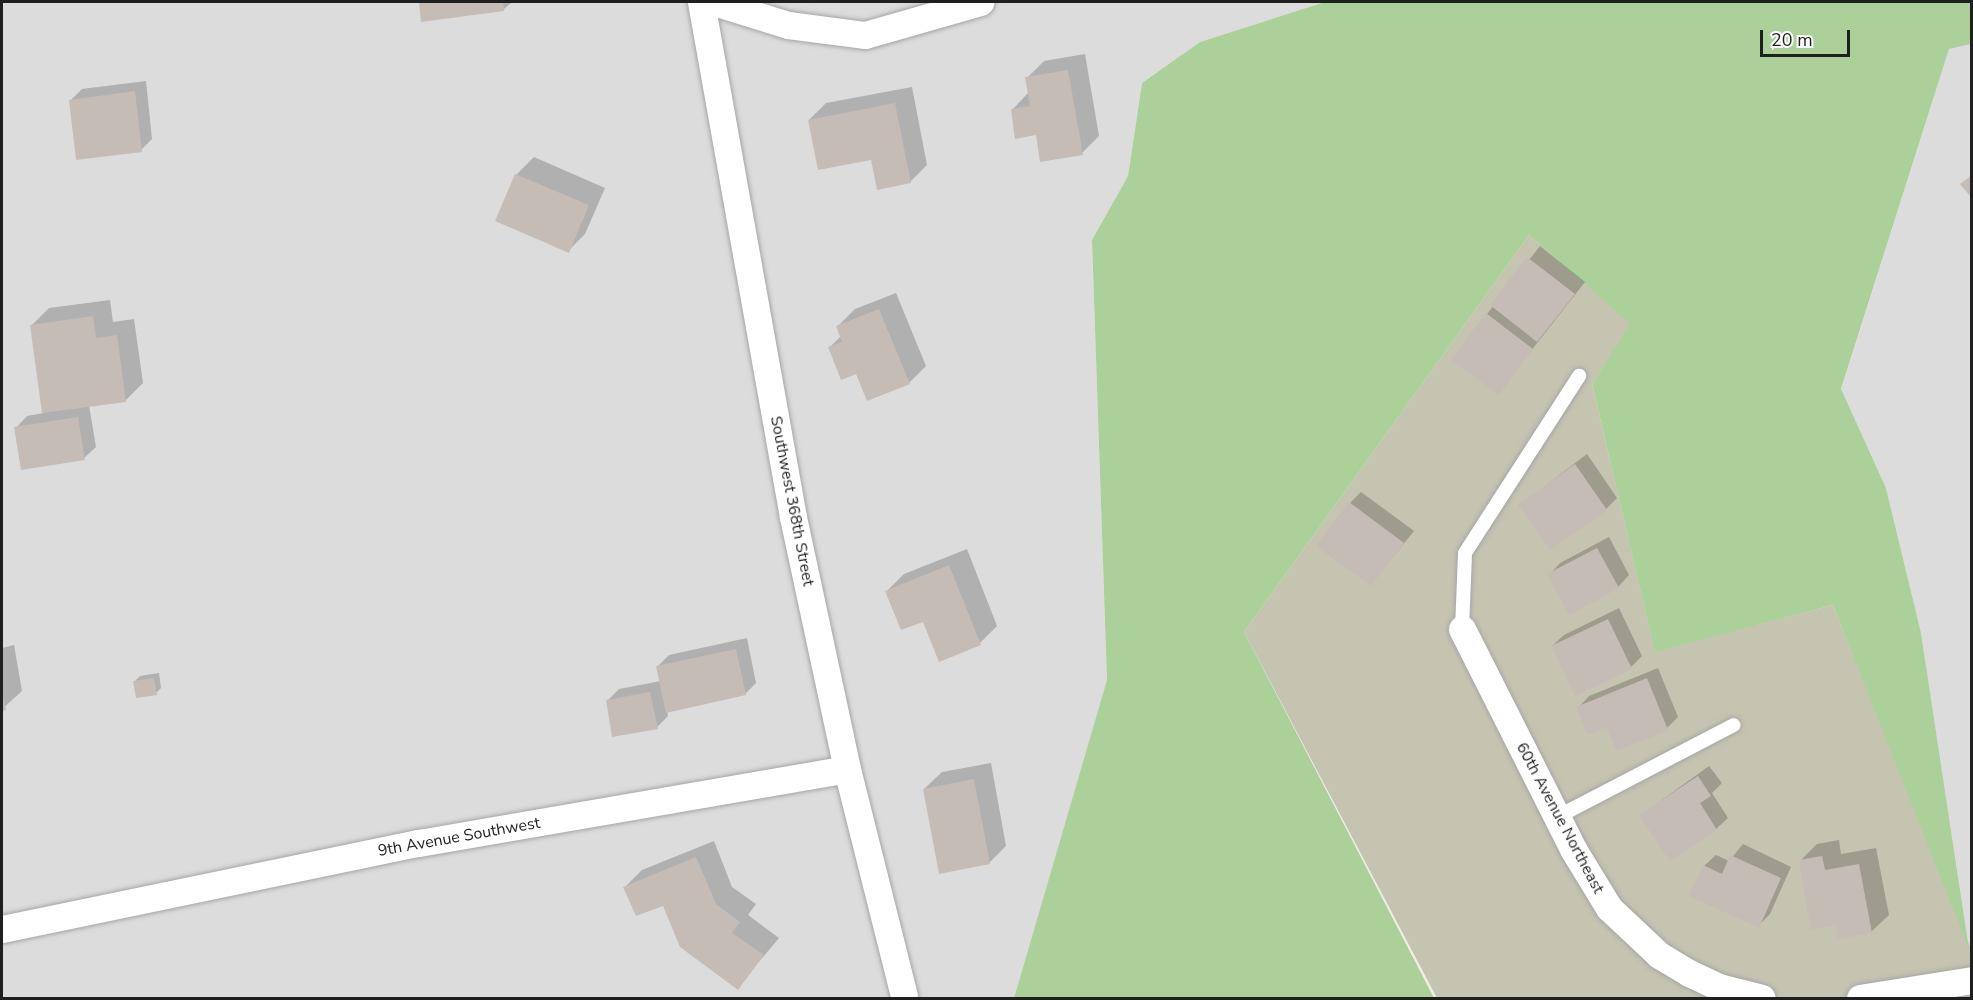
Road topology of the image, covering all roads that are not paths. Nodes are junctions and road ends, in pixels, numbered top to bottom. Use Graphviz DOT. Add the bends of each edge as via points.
graph roads {
  1 [pos="701,2"];
  2 [pos="714,2"];
  3 [pos="980,2"];
  4 [pos="1579,376"];
  5 [pos="1462,629"];
  6 [pos="1734,725"];
  7 [pos="847,769"];
  8 [pos="1557,817"];
  9 [pos="2,929"];
  10 [pos="1971,980"];
  11 [pos="904,996"];
  12 [pos="1762,999"];
  13 [pos="1860,999"];
  1 -- 7 [label="street, Southwest 368th Street" via="793,517"];
  2 -- 3 [label="street" via="788,25 865,35"];
  4 -- 5 [label="lane" via="1465,553"];
  5 -- 8 [label="street, 60th Avenue Northeast"];
  6 -- 8 [label="lane"];
  7 -- 9 [label="street, 9th Avenue Southwest" via="419,843"];
  7 -- 11 [label="street, Southwest 368th Street"];
  8 -- 12 [label="street, 60th Avenue Northeast" via="1589,879 1632,933 1689,974"];
  10 -- 13 [label="street"];
}
